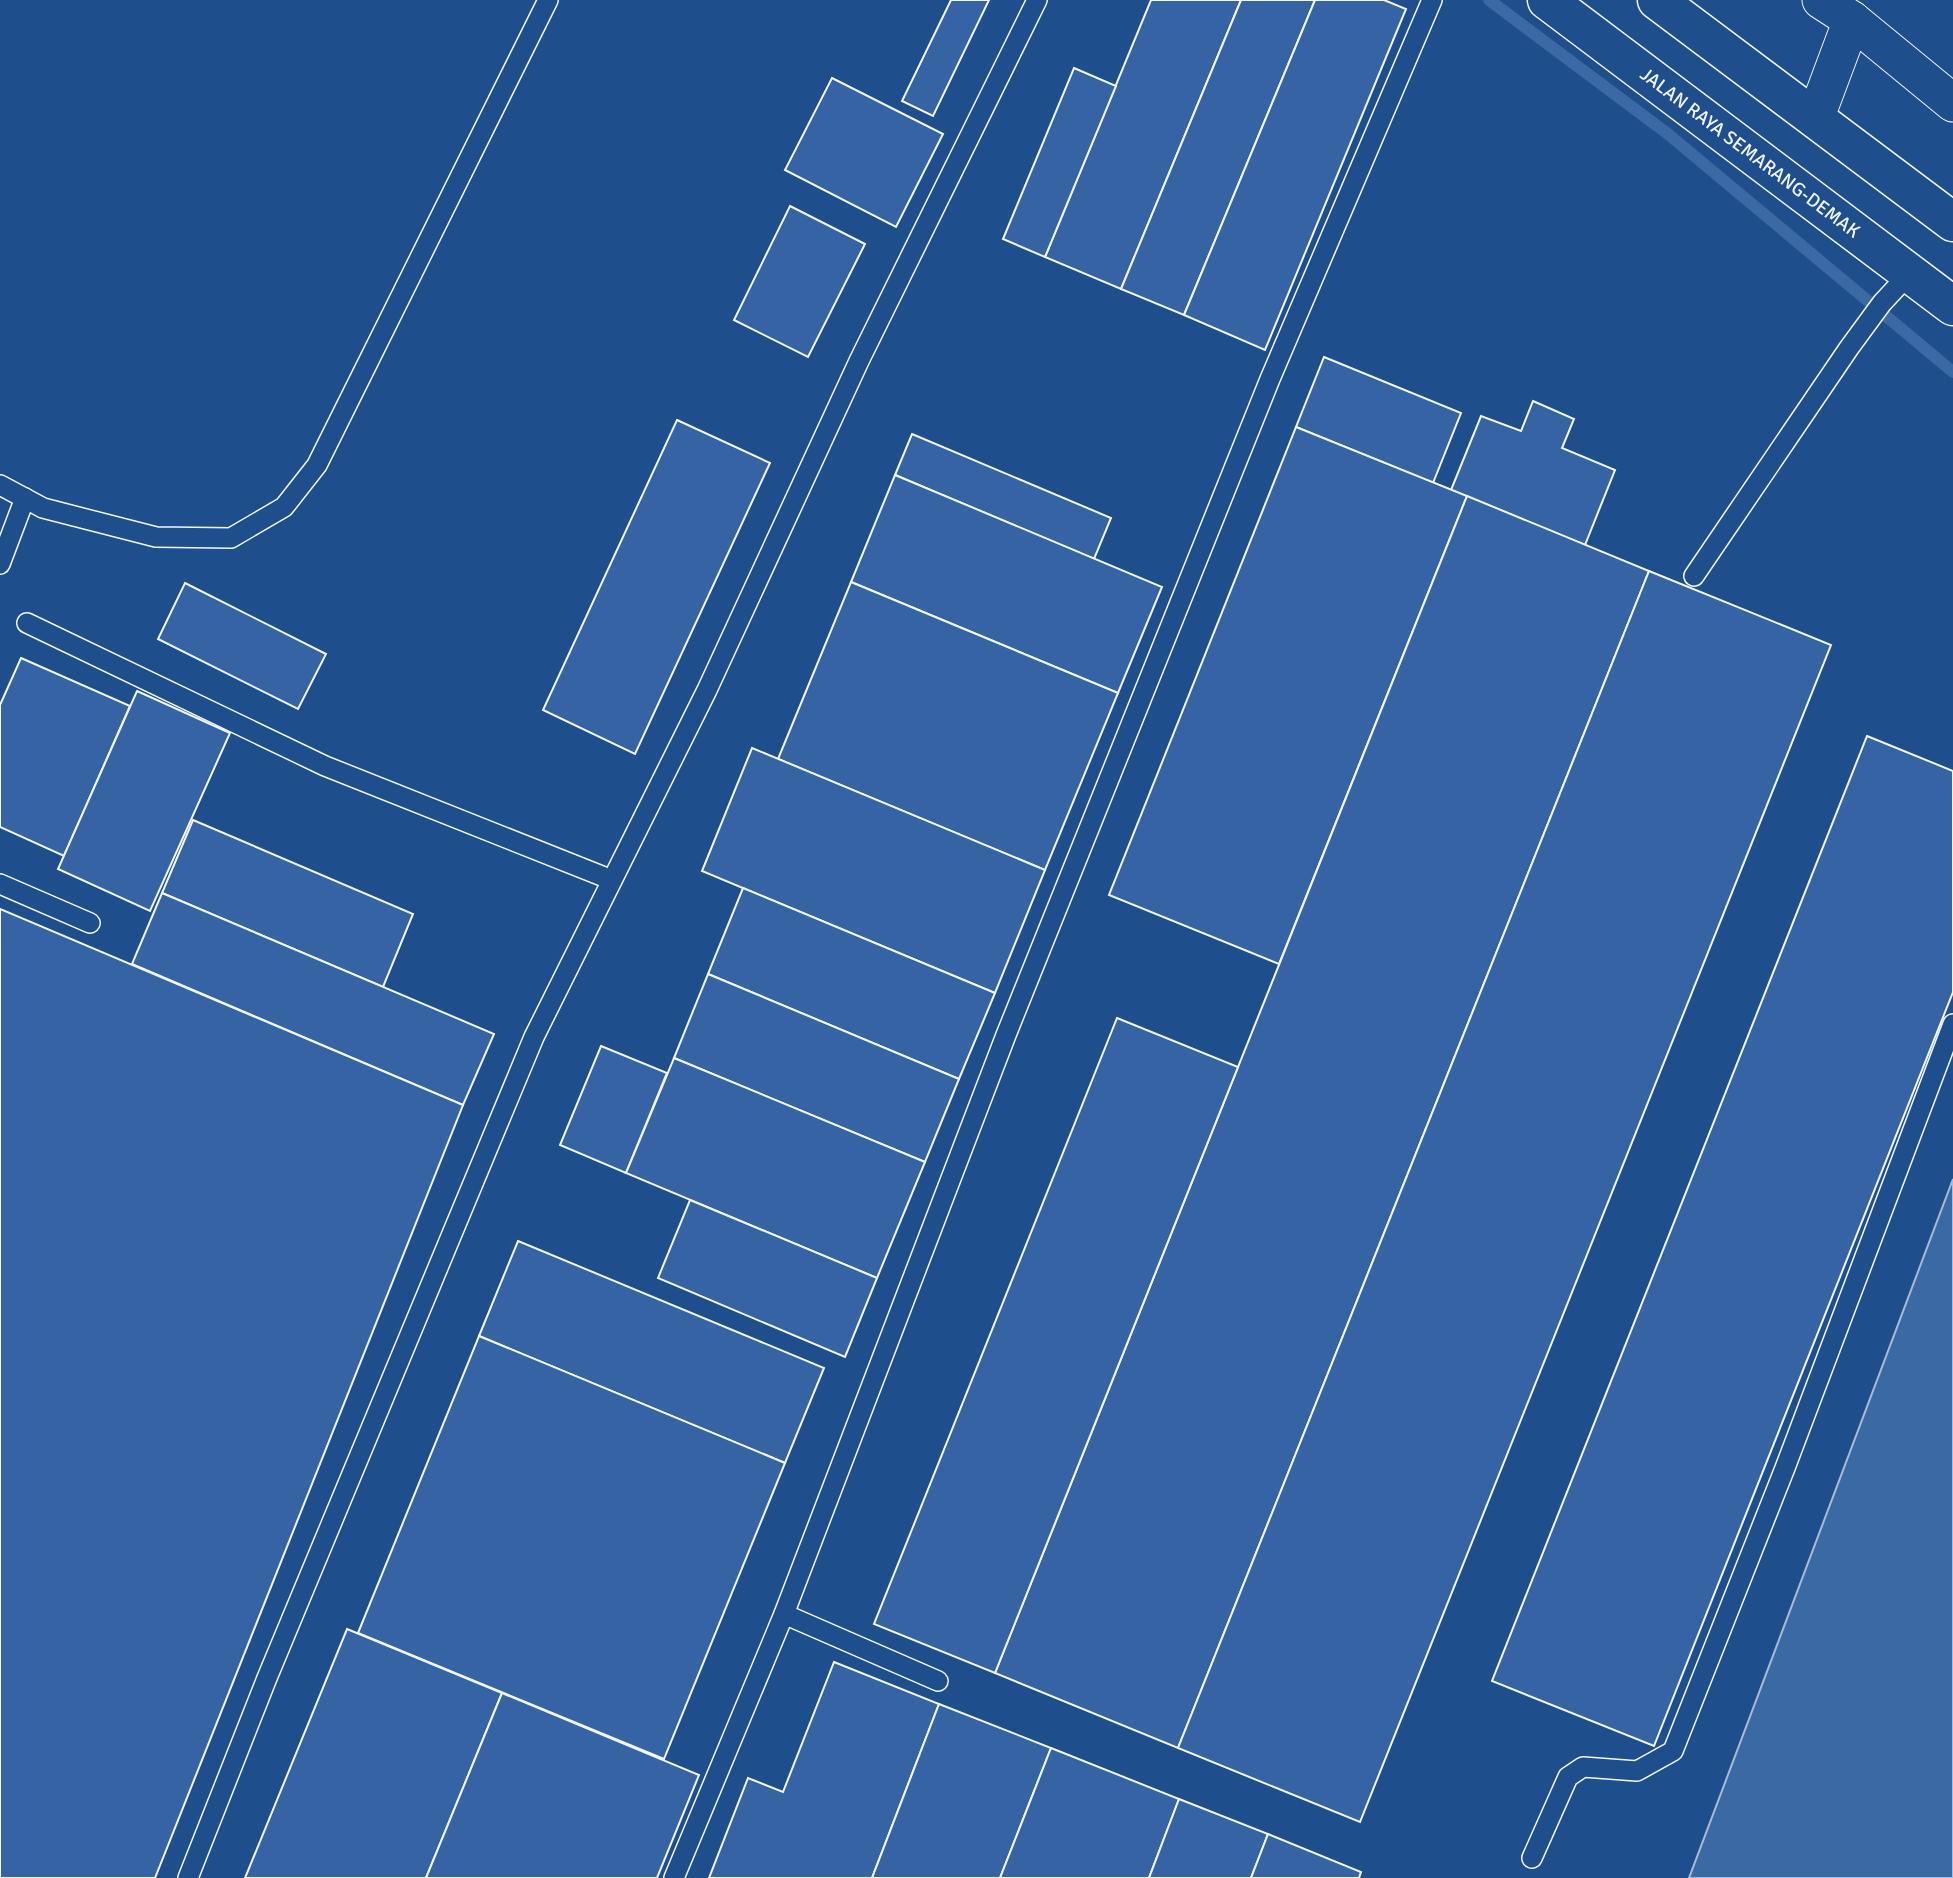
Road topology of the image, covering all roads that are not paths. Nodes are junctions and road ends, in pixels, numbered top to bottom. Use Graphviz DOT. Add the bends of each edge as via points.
graph roads {
  1 [pos="548,0"];
  2 [pos="1037,0"];
  3 [pos="1432,0"];
  4 [pos="1547,0"];
  5 [pos="1657,0"];
  6 [pos="1821,0"];
  7 [pos="1855,10"];
  8 [pos="1953,103"];
  9 [pos="1815,119"];
  10 [pos="1953,222"];
  11 [pos="1909,274"];
  12 [pos="1953,306"];
  13 [pos="0,485"];
  14 [pos="25,498"];
  15 [pos="0,564"];
  16 [pos="1694,576"];
  17 [pos="27,623"];
  18 [pos="612,880"];
  19 [pos="0,884"];
  20 [pos="90,923"];
  21 [pos="1953,1024"];
  22 [pos="784,1614"];
  23 [pos="938,1681"];
  24 [pos="1532,1858"];
  25 [pos="188,1878"];
  26 [pos="674,1878"];
  1 -- 14 [label="lane" via="317,465 284,508 231,538 156,537 43,508"];
  2 -- 18 [label="lane"];
  3 -- 22 [label="lane" via="1270,379 1006,1034"];
  4 -- 11 [label="highway, JALAN RAYA SEMARANG-DEMAK"];
  5 -- 9 [label="highway"];
  6 -- 7 [label="street"];
  7 -- 8 [label="street"];
  7 -- 9 [label="street"];
  9 -- 10 [label="highway"];
  11 -- 12 [label="highway, JALAN RAYA SEMARANG-DEMAK"];
  11 -- 16 [label="lane" via="1849,348"];
  13 -- 14 [label="lane"];
  14 -- 15 [label="lane"];
  17 -- 18 [label="lane" via="325,766"];
  18 -- 25 [label="lane" via="534,1037"];
  19 -- 20 [label="lane"];
  21 -- 24 [label="lane" via="1673,1751 1637,1771 1583,1768 1568,1777"];
  22 -- 23 [label="lane"];
  22 -- 26 [label="lane"];
}
